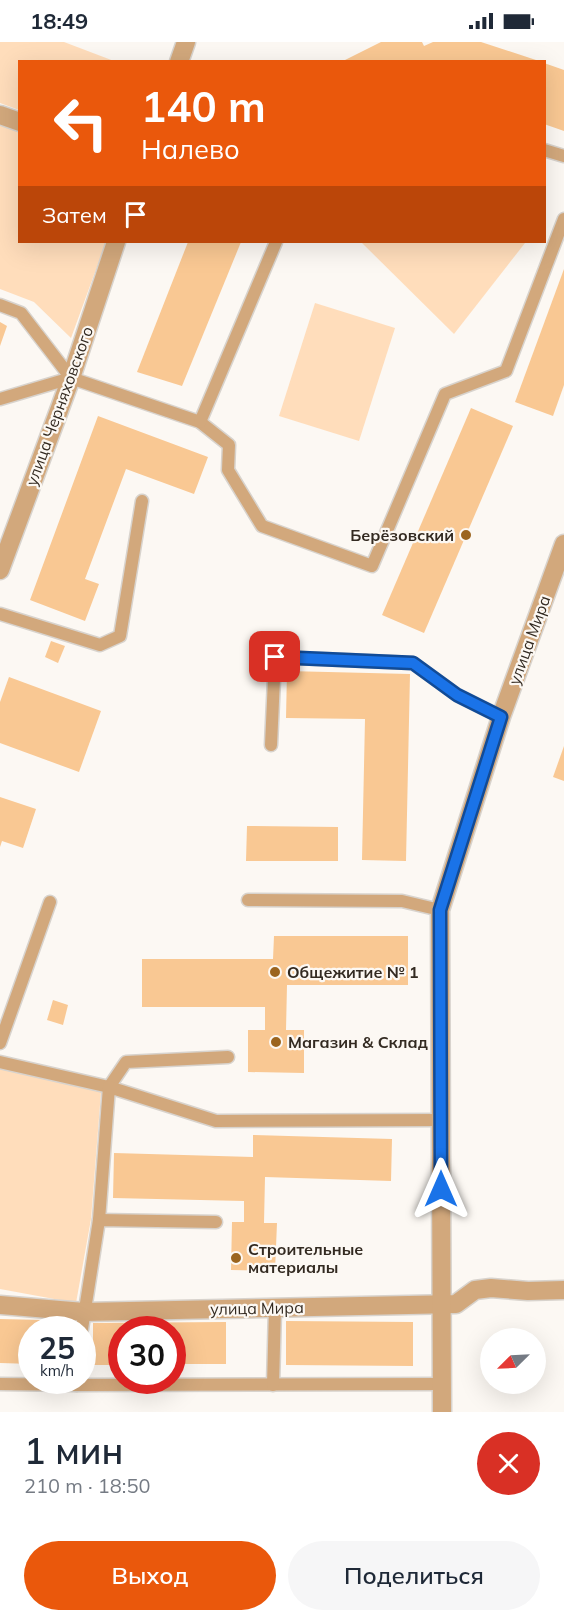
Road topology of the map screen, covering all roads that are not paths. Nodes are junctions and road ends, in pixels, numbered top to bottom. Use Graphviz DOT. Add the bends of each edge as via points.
graph roads {
  1 [pos="186,42"];
  2 [pos="180,60"];
  3 [pos="0,115"];
  4 [pos="18,121"];
  5 [pos="546,151"];
  6 [pos="564,156"];
  7 [pos="564,219"];
  8 [pos="116,243"];
  9 [pos="276,243"];
  10 [pos="0,305"];
  11 [pos="70,378"];
  12 [pos="0,399"];
  13 [pos="200,422"];
  14 [pos="142,501"];
  15 [pos="564,544"];
  16 [pos="0,570"];
  17 [pos="0,614"];
  18 [pos="501,717"];
  19 [pos="271,745"];
  20 [pos="248,900"];
  21 [pos="50,902"];
  22 [pos="440,910"];
  23 [pos="0,1043"];
  24 [pos="228,1057"];
  25 [pos="0,1062"];
  26 [pos="109,1087"];
  27 [pos="441,1120"];
  28 [pos="99,1220"];
  29 [pos="216,1222"];
  30 [pos="564,1290"];
  31 [pos="442,1304"];
  32 [pos="0,1305"];
  33 [pos="275,1308"];
  34 [pos="57,1316"];
  35 [pos="84,1316"];
  36 [pos="96,1320"];
  37 [pos="96,1383"];
  38 [pos="0,1384"];
  39 [pos="18,1384"];
  40 [pos="442,1384"];
  41 [pos="273,1385"];
  42 [pos="442,1412"];
  1 -- 2 [label="street"];
  3 -- 4 [label="street"];
  5 -- 6 [label="lane"];
  7 -- 13 [label="lane" via="506,371 446,394 372,566 262,526 228,470 229,445"];
  8 -- 11 [label="street, улица Черняховского"];
  9 -- 13 [label="lane"];
  10 -- 11 [label="lane" via="21,314"];
  11 -- 12 [label="lane"];
  11 -- 13 [label="lane"];
  11 -- 16 [label="street, улица Черняховского"];
  14 -- 17 [label="lane" via="120,636 100,645"];
  15 -- 18 [label="street, улица Мира"];
  18 -- 19 [label="lane" via="457,695 413,663 275,657"];
  18 -- 22 [label="street, улица Мира"];
  20 -- 22 [label="lane" via="402,901"];
  21 -- 23 [label="lane"];
  22 -- 27 [label="street, улица Мира"];
  24 -- 26 [label="lane" via="126,1062"];
  25 -- 26 [label="lane"];
  26 -- 27 [label="lane" via="216,1121"];
  26 -- 28 [label="lane"];
  27 -- 31 [label="street, улица Мира"];
  28 -- 29 [label="lane"];
  28 -- 35 [label="lane"];
  30 -- 31 [label="street" via="491,1288 475,1290 456,1304"];
  31 -- 33 [label="street, улица Мира"];
  31 -- 40 [label="street, улица Мира"];
  32 -- 34 [label="street, улица Мира"];
  33 -- 36 [label="street, улица Мира"];
  33 -- 41 [label="lane"];
  37 -- 41 [label="lane"];
  38 -- 39 [label="lane"];
  40 -- 41 [label="lane"];
  40 -- 42 [label="street, улица Мира"];
}
